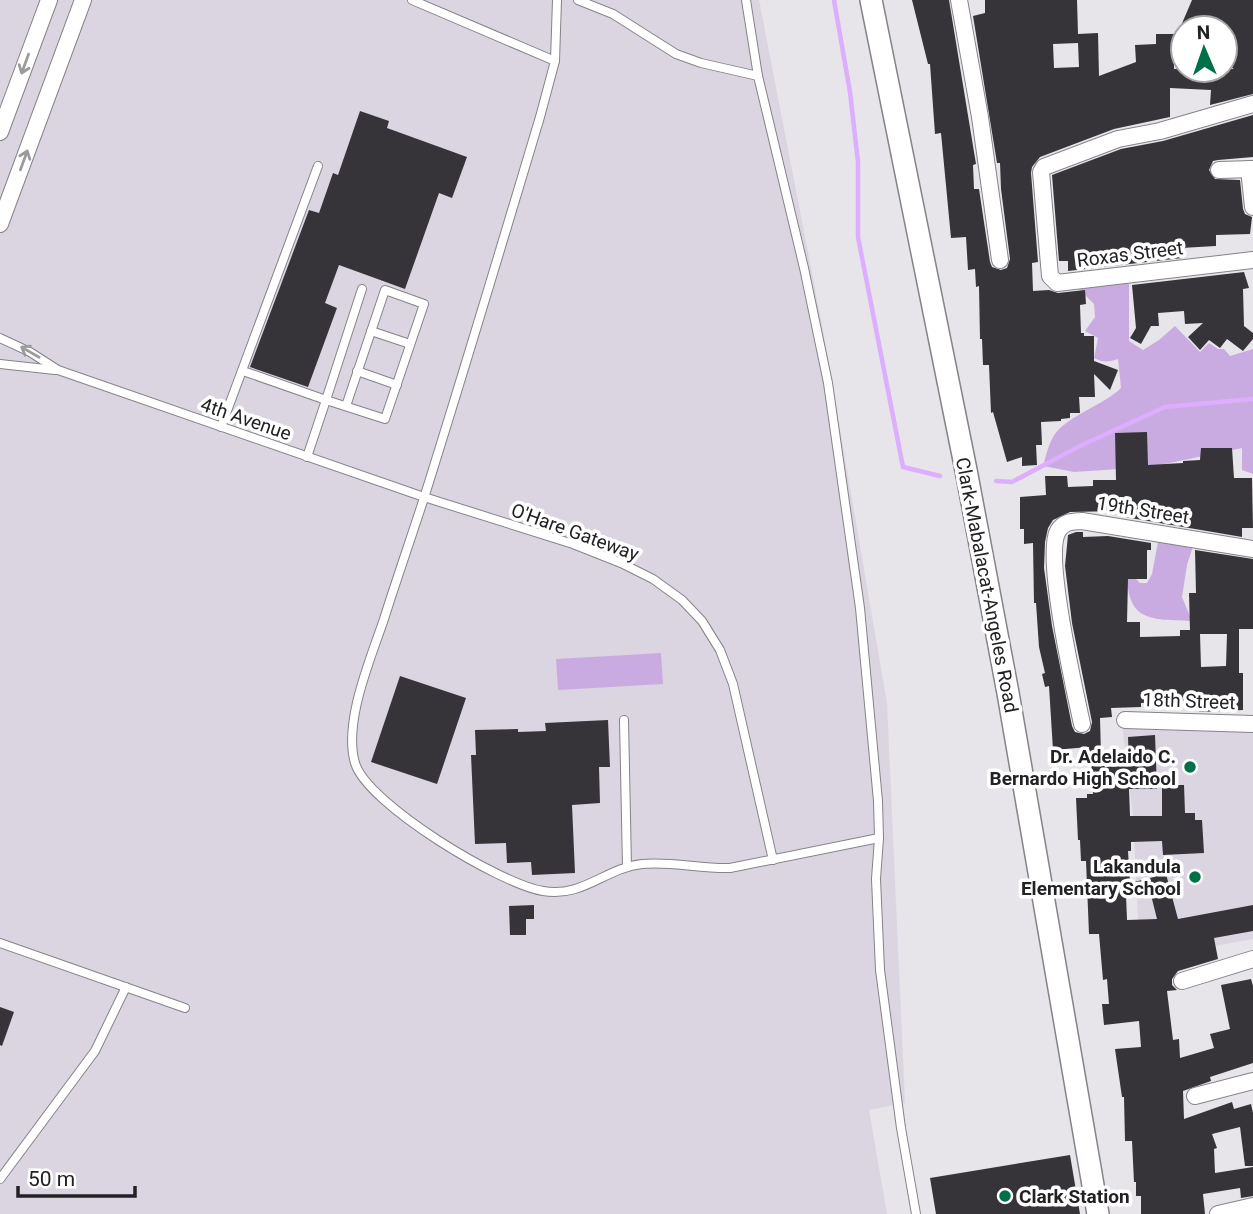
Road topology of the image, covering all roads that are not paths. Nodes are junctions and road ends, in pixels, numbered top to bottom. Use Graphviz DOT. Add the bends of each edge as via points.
graph roads {
  1 [pos="49,0"];
  2 [pos="83,0"];
  3 [pos="412,0"];
  4 [pos="557,0"];
  5 [pos="578,0"];
  6 [pos="746,0"];
  7 [pos="871,0"];
  8 [pos="959,0"];
  9 [pos="555,61"];
  10 [pos="758,76"];
  11 [pos="1253,104"];
  12 [pos="0,132"];
  13 [pos="318,166"];
  14 [pos="1251,169"];
  15 [pos="1219,170"];
  16 [pos="1253,207"];
  17 [pos="0,223"];
  18 [pos="1000,260"];
  19 [pos="1253,260"];
  20 [pos="362,289"];
  21 [pos="371,331"];
  22 [pos="0,338"];
  23 [pos="410,344"];
  24 [pos="0,364"];
  25 [pos="58,370"];
  26 [pos="243,371"];
  27 [pos="358,371"];
  28 [pos="397,385"];
  29 [pos="326,400"];
  30 [pos="346,406"];
  31 [pos="221,427"];
  32 [pos="307,457"];
  33 [pos="424,497"];
  34 [pos="1253,549"];
  35 [pos="624,720"];
  36 [pos="1125,720"];
  37 [pos="1082,724"];
  38 [pos="1253,724"];
  39 [pos="879,838"];
  40 [pos="773,860"];
  41 [pos="627,867"];
  42 [pos="0,943"];
  43 [pos="1253,959"];
  44 [pos="1182,981"];
  45 [pos="126,987"];
  46 [pos="185,1008"];
  47 [pos="1253,1080"];
  48 [pos="1195,1096"];
  49 [pos="0,1179"];
  50 [pos="1253,1206"];
  51 [pos="916,1214"];
  52 [pos="1098,1214"];
  53 [pos="1218,1214"];
  1 -- 12 [label="street, one-way"];
  17 -- 2 [label="street, one-way"];
  3 -- 9 [label="lane"];
  4 -- 9 [label="lane"];
  5 -- 10 [label="lane" via="613,14 676,54"];
  6 -- 10 [label="lane"];
  7 -- 52 [label="main road, Clark-Mabalacat-Angeles Road" via="1008,693"];
  8 -- 18 [label="street"];
  9 -- 33 [label="lane"];
  10 -- 39 [label="lane" via="828,383 860,608"];
  11 -- 19 [label="street, Roxas Street" via="1118,139 1041,172 1050,276 1057,283"];
  13 -- 26 [label="lane"];
  14 -- 15 [label="street"];
  14 -- 16 [label="street"];
  20 -- 29 [label="lane"];
  21 -- 23 [label="lane"];
  21 -- 23 [label="lane" via="385,290 424,304"];
  21 -- 27 [label="lane"];
  25 -- 22 [label="lane, 4th Avenue, one-way"];
  23 -- 28 [label="lane"];
  24 -- 25 [label="lane, 4th Avenue"];
  25 -- 31 [label="lane, 4th Avenue"];
  26 -- 29 [label="lane"];
  26 -- 31 [label="lane"];
  27 -- 28 [label="lane"];
  27 -- 30 [label="lane"];
  28 -- 30 [label="lane" via="385,419"];
  29 -- 30 [label="lane"];
  29 -- 32 [label="lane"];
  31 -- 32 [label="lane, 4th Avenue"];
  32 -- 33 [label="lane, 4th Avenue"];
  33 -- 40 [label="lane, O'Hare Gateway" via="621,563 682,600 720,650 733,684"];
  33 -- 41 [label="lane" via="358,704 352,740 360,775 385,802 456,851 530,888 560,893 576,890"];
  34 -- 37 [label="street, 19th Street" via="1082,521 1066,522 1058,530 1057,589"];
  35 -- 41 [label="lane"];
  36 -- 38 [label="street, 18th Street"];
  39 -- 40 [label="lane"];
  39 -- 51 [label="lane" via="880,970"];
  40 -- 41 [label="lane" via="730,868"];
  42 -- 45 [label="lane"];
  43 -- 44 [label="street"];
  45 -- 46 [label="lane"];
  45 -- 49 [label="lane" via="95,1051"];
  47 -- 48 [label="street"];
  50 -- 53 [label="street"];
}
